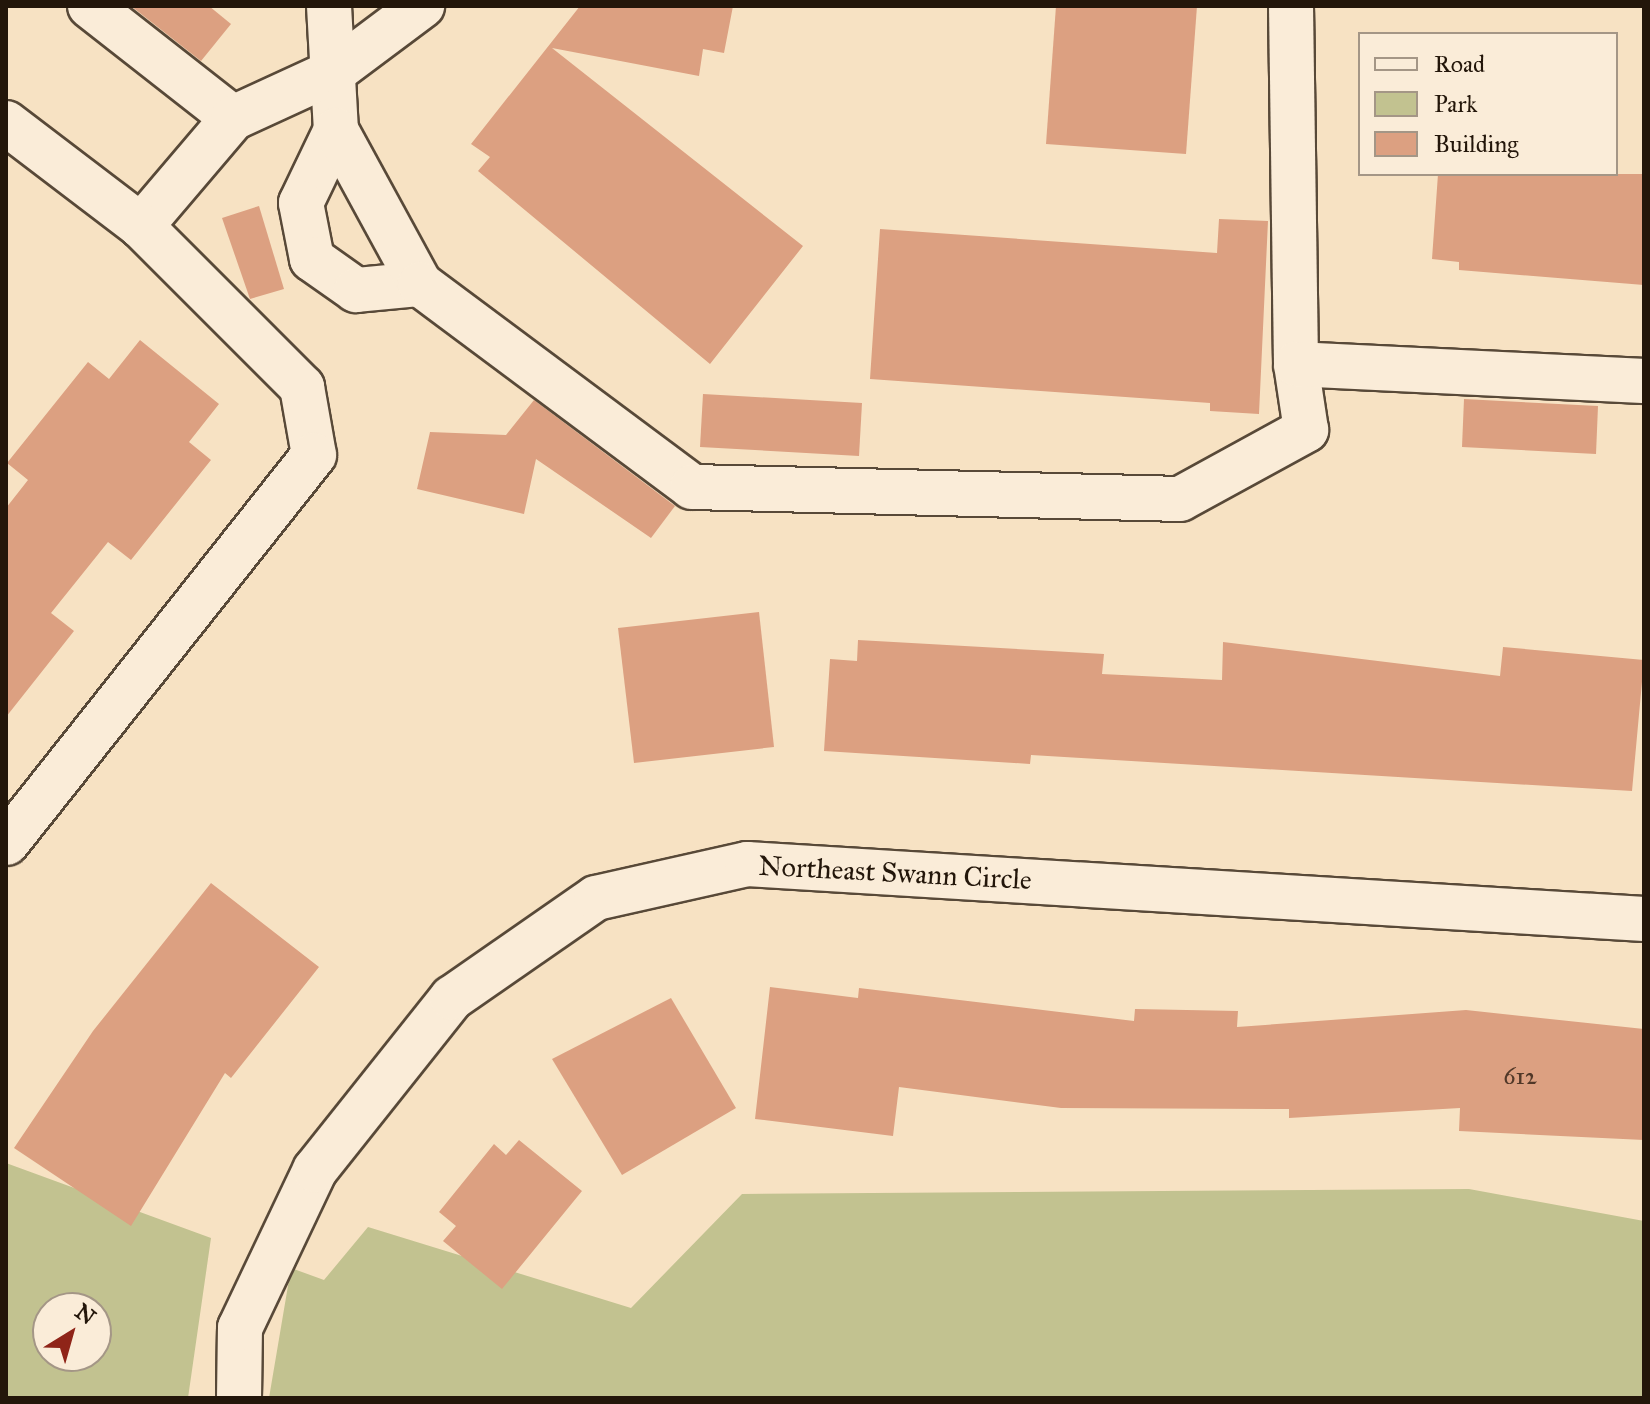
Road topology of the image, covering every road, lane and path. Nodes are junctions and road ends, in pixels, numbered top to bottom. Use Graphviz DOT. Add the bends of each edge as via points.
graph roads {
  1 [pos="90,6"];
  2 [pos="329,6"];
  3 [pos="422,6"];
  4 [pos="1291,6"];
  5 [pos="335,71"];
  6 [pos="233,118"];
  7 [pos="6,123"];
  8 [pos="336,130"];
  9 [pos="141,226"];
  10 [pos="420,284"];
  11 [pos="1296,364"];
  12 [pos="1644,381"];
  13 [pos="6,843"];
  14 [pos="1644,919"];
  15 [pos="239,1398"];
  1 -- 6 [label="street"];
  2 -- 5 [label="street"];
  3 -- 5 [label="street"];
  4 -- 11 [label="street"];
  5 -- 6 [label="street"];
  5 -- 8 [label="street"];
  6 -- 9 [label="street"];
  7 -- 9 [label="street"];
  8 -- 10 [label="street"];
  8 -- 10 [label="street" via="301,203 312,259 356,290"];
  9 -- 13 [label="street" via="302,387 314,455"];
  10 -- 11 [label="street" via="692,487 1180,499 1306,430"];
  11 -- 12 [label="street"];
  14 -- 15 [label="street, Northeast Swann Circle" via="747,864 596,898 452,998 315,1170 240,1328"];
}
